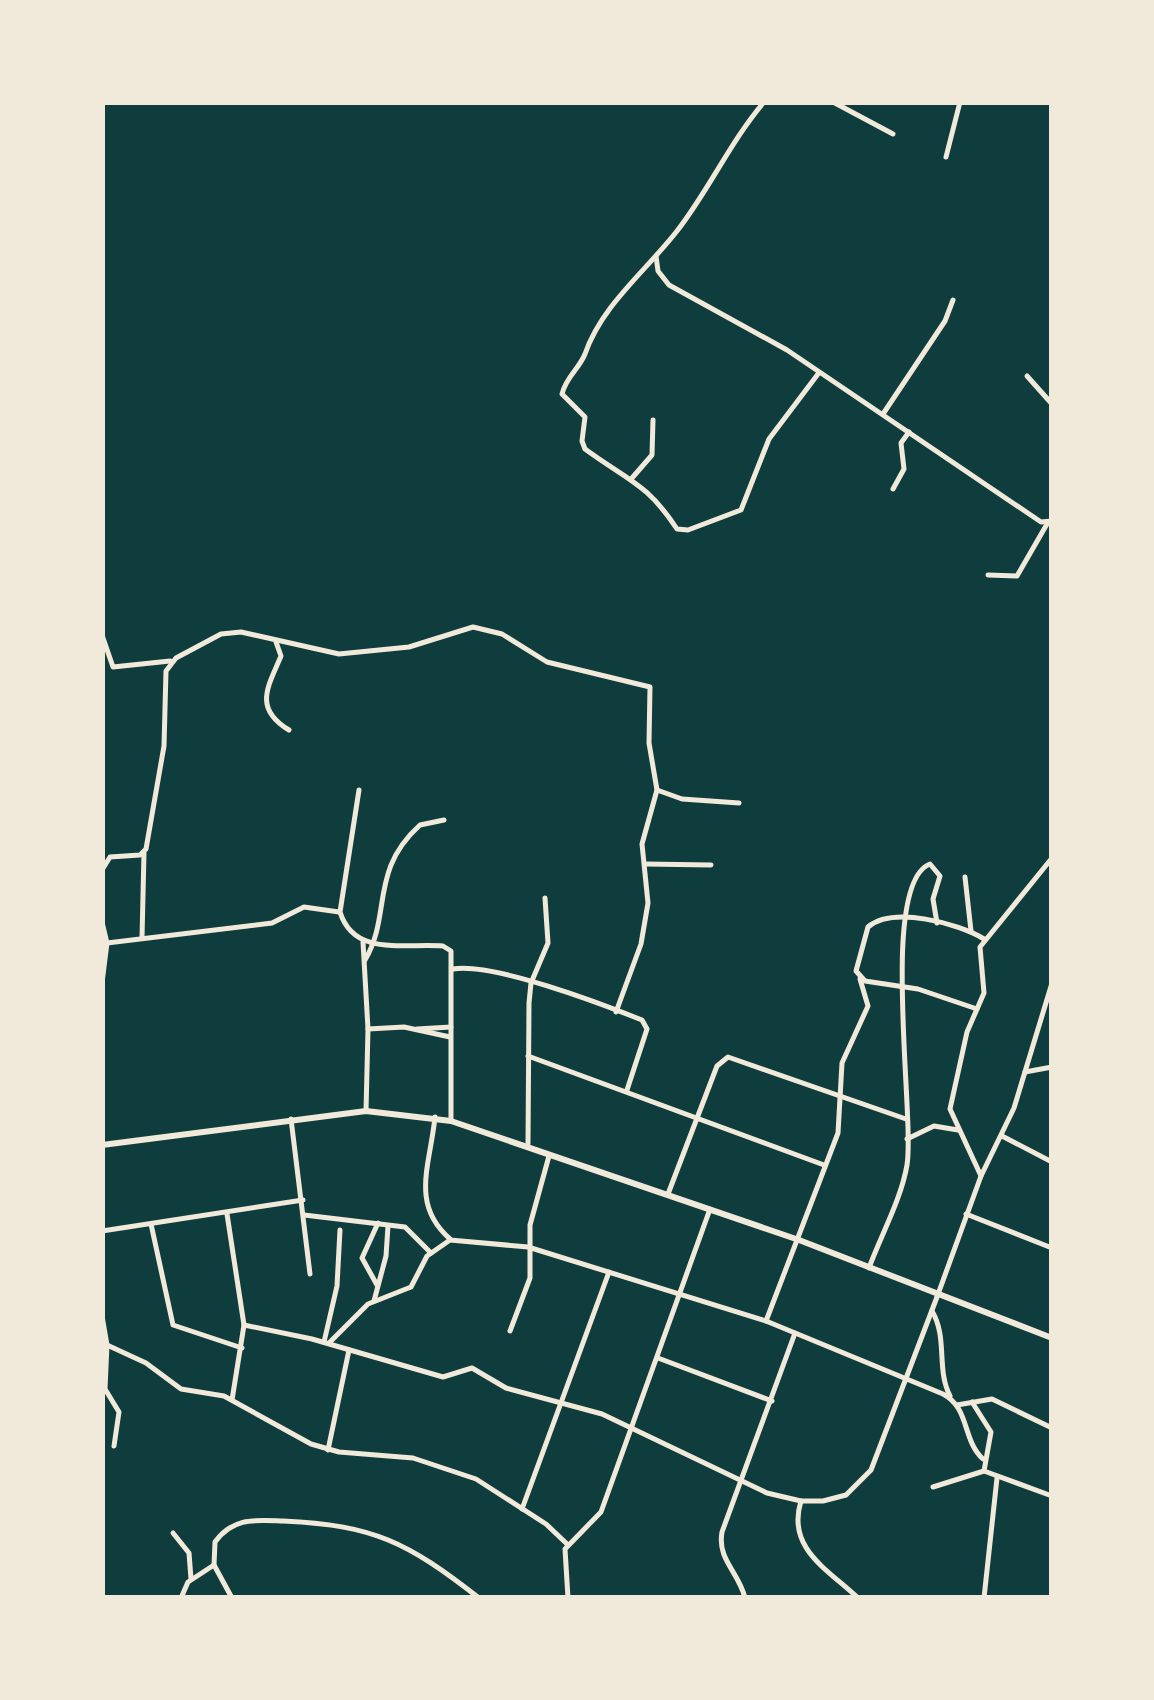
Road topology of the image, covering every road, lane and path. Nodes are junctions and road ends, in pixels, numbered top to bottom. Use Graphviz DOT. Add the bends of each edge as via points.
graph roads {
  1 [pos="764,102"];
  2 [pos="833,102"];
  3 [pos="960,102"];
  4 [pos="893,134"];
  5 [pos="946,157"];
  6 [pos="656,255"];
  7 [pos="952,300"];
  8 [pos="818,374"];
  9 [pos="1027,376"];
  10 [pos="1052,404"];
  11 [pos="883,414"];
  12 [pos="653,420"];
  13 [pos="910,432"];
  14 [pos="632,478"];
  15 [pos="893,489"];
  16 [pos="1049,522"];
  17 [pos="988,574"];
  18 [pos="102,635"];
  19 [pos="274,640"];
  20 [pos="173,661"];
  21 [pos="289,730"];
  22 [pos="359,790"];
  23 [pos="657,790"];
  24 [pos="738,803"];
  25 [pos="444,820"];
  26 [pos="144,852"];
  27 [pos="106,856"];
  28 [pos="1052,858"];
  29 [pos="644,864"];
  30 [pos="712,865"];
  31 [pos="102,870"];
  32 [pos="964,877"];
  33 [pos="545,898"];
  34 [pos="340,912"];
  35 [pos="906,920"];
  36 [pos="102,922"];
  37 [pos="937,923"];
  38 [pos="971,931"];
  39 [pos="142,938"];
  40 [pos="984,938"];
  41 [pos="363,942"];
  42 [pos="108,943"];
  43 [pos="374,943"];
  44 [pos="365,960"];
  45 [pos="453,969"];
  46 [pos="860,979"];
  47 [pos="102,983"];
  48 [pos="531,983"];
  49 [pos="1052,983"];
  50 [pos="904,987"];
  51 [pos="977,1008"];
  52 [pos="616,1012"];
  53 [pos="451,1027"];
  54 [pos="368,1029"];
  55 [pos="414,1030"];
  56 [pos="450,1038"];
  57 [pos="528,1056"];
  58 [pos="1052,1067"];
  59 [pos="1024,1072"];
  60 [pos="627,1091"];
  61 [pos="840,1099"];
  62 [pos="366,1111"];
  63 [pos="697,1116"];
  64 [pos="435,1118"];
  65 [pos="906,1119"];
  66 [pos="290,1120"];
  67 [pos="451,1120"];
  68 [pos="958,1130"];
  69 [pos="1002,1136"];
  70 [pos="908,1140"];
  71 [pos="528,1144"];
  72 [pos="102,1145"];
  73 [pos="550,1153"];
  74 [pos="1052,1162"];
  75 [pos="824,1165"];
  76 [pos="981,1176"];
  77 [pos="668,1194"];
  78 [pos="303,1200"];
  79 [pos="710,1209"];
  80 [pos="227,1214"];
  81 [pos="966,1214"];
  82 [pos="304,1215"];
  83 [pos="378,1223"];
  84 [pos="151,1224"];
  85 [pos="388,1224"];
  86 [pos="340,1230"];
  87 [pos="102,1231"];
  88 [pos="450,1240"];
  89 [pos="798,1240"];
  90 [pos="528,1247"];
  91 [pos="1052,1248"];
  92 [pos="431,1253"];
  93 [pos="870,1268"];
  94 [pos="609,1271"];
  95 [pos="310,1274"];
  96 [pos="377,1285"];
  97 [pos="680,1293"];
  98 [pos="937,1297"];
  99 [pos="374,1300"];
  100 [pos="932,1311"];
  101 [pos="102,1316"];
  102 [pos="766,1321"];
  103 [pos="244,1324"];
  104 [pos="510,1331"];
  105 [pos="795,1333"];
  106 [pos="1052,1338"];
  107 [pos="327,1343"];
  108 [pos="107,1345"];
  109 [pos="242,1348"];
  110 [pos="349,1350"];
  111 [pos="656,1357"];
  112 [pos="906,1382"];
  113 [pos="951,1398"];
  114 [pos="232,1400"];
  115 [pos="562,1400"];
  116 [pos="772,1400"];
  117 [pos="972,1402"];
  118 [pos="957,1404"];
  119 [pos="630,1428"];
  120 [pos="1052,1428"];
  121 [pos="114,1446"];
  122 [pos="328,1450"];
  123 [pos="983,1459"];
  124 [pos="984,1471"];
  125 [pos="997,1478"];
  126 [pos="744,1480"];
  127 [pos="934,1487"];
  128 [pos="1052,1496"];
  129 [pos="802,1501"];
  130 [pos="522,1508"];
  131 [pos="174,1533"];
  132 [pos="568,1544"];
  133 [pos="214,1565"];
  134 [pos="192,1579"];
  135 [pos="566,1597"];
  136 [pos="181,1598"];
  137 [pos="232,1598"];
  138 [pos="479,1598"];
  139 [pos="745,1598"];
  140 [pos="858,1598"];
  141 [pos="984,1598"];
  1 -- 6 [label="street"];
  2 -- 4 [label="street"];
  3 -- 5 [label="street"];
  6 -- 8 [label="street" via="669,284 734,317"];
  6 -- 14 [label="street" via="589,337 562,394 584,413 585,449"];
  7 -- 11 [label="street"];
  8 -- 11 [label="street"];
  8 -- 14 [label="street" via="768,439 739,511 681,530"];
  9 -- 10 [label="street"];
  11 -- 13 [label="street"];
  12 -- 14 [label="street" via="652,454"];
  13 -- 15 [label="street"];
  13 -- 16 [label="street"];
  16 -- 17 [label="street" via="1018,576"];
  18 -- 20 [label="street" via="113,667"];
  19 -- 20 [label="street" via="230,631"];
  19 -- 21 [label="street" via="281,656 264,703"];
  19 -- 23 [label="street" via="354,654 474,627 502,634 568,669 644,682 652,694"];
  20 -- 26 [label="street" via="164,680 164,746"];
  22 -- 34 [label="street"];
  23 -- 24 [label="street"];
  23 -- 29 [label="street" via="642,844"];
  25 -- 43 [label="street" via="420,824 389,869"];
  26 -- 27 [label="street"];
  26 -- 39 [label="street"];
  27 -- 31 [label="street"];
  28 -- 40 [label="street"];
  29 -- 30 [label="street"];
  29 -- 52 [label="street" via="646,923"];
  32 -- 38 [label="street"];
  33 -- 48 [label="street" via="548,943"];
  34 -- 39 [label="street" via="304,908 272,922"];
  34 -- 41 [label="street" via="345,929"];
  35 -- 37 [label="street"];
  35 -- 37 [label="street" via="911,886 930,864 940,876 933,899"];
  35 -- 46 [label="street" via="868,927 856,971"];
  35 -- 50 [label="street"];
  36 -- 42 [label="street"];
  37 -- 38 [label="street"];
  38 -- 40 [label="street"];
  39 -- 42 [label="street"];
  40 -- 51 [label="street" via="978,963 984,993"];
  41 -- 43 [label="street"];
  41 -- 44 [label="street"];
  42 -- 47 [label="street"];
  43 -- 44 [label="street"];
  43 -- 45 [label="street" via="443,946 451,951"];
  44 -- 54 [label="street"];
  45 -- 48 [label="street"];
  45 -- 53 [label="street"];
  46 -- 50 [label="street"];
  46 -- 61 [label="street" via="868,1006 842,1064"];
  48 -- 52 [label="street"];
  48 -- 57 [label="street"];
  49 -- 59 [label="street"];
  50 -- 51 [label="street"];
  50 -- 65 [label="street"];
  51 -- 68 [label="street" via="951,1091"];
  52 -- 60 [label="street" via="642,1020 647,1029"];
  53 -- 55 [label="street"];
  53 -- 56 [label="street"];
  54 -- 55 [label="street"];
  54 -- 62 [label="street"];
  55 -- 56 [label="street"];
  56 -- 67 [label="street"];
  57 -- 60 [label="street"];
  57 -- 71 [label="street"];
  58 -- 59 [label="street"];
  59 -- 69 [label="street"];
  60 -- 63 [label="street"];
  61 -- 63 [label="street" via="728,1057 717,1066"];
  61 -- 65 [label="street"];
  61 -- 75 [label="street" via="842,1121"];
  62 -- 64 [label="main road"];
  62 -- 66 [label="main road"];
  63 -- 75 [label="street"];
  63 -- 77 [label="street"];
  64 -- 67 [label="main road"];
  64 -- 88 [label="street" via="425,1204 429,1219"];
  65 -- 70 [label="street"];
  66 -- 72 [label="main road"];
  66 -- 78 [label="street"];
  67 -- 71 [label="main road"];
  68 -- 70 [label="street" via="934,1126"];
  68 -- 76 [label="street"];
  69 -- 74 [label="street"];
  69 -- 76 [label="street"];
  70 -- 93 [label="street" via="906,1172"];
  71 -- 73 [label="main road"];
  73 -- 77 [label="main road"];
  73 -- 90 [label="street"];
  75 -- 89 [label="street"];
  76 -- 81 [label="street"];
  77 -- 79 [label="main road"];
  78 -- 80 [label="street"];
  78 -- 82 [label="street"];
  79 -- 89 [label="main road"];
  79 -- 97 [label="street"];
  80 -- 84 [label="street"];
  80 -- 103 [label="street"];
  81 -- 91 [label="street"];
  81 -- 98 [label="street"];
  82 -- 83 [label="street"];
  82 -- 95 [label="street"];
  83 -- 85 [label="street"];
  83 -- 96 [label="street" via="362,1258"];
  84 -- 87 [label="street"];
  84 -- 109 [label="street" via="173,1325"];
  85 -- 92 [label="street" via="411,1229"];
  85 -- 96 [label="street"];
  86 -- 107 [label="street"];
  88 -- 90 [label="street"];
  88 -- 92 [label="street"];
  89 -- 93 [label="main road"];
  89 -- 102 [label="street"];
  90 -- 94 [label="street"];
  90 -- 104 [label="street" via="530,1278"];
  92 -- 99 [label="street" via="411,1287"];
  93 -- 98 [label="main road"];
  94 -- 97 [label="street"];
  94 -- 115 [label="street"];
  96 -- 99 [label="street"];
  97 -- 102 [label="street"];
  97 -- 111 [label="street"];
  98 -- 100 [label="street"];
  98 -- 106 [label="main road"];
  99 -- 107 [label="street"];
  100 -- 112 [label="street"];
  100 -- 113 [label="street"];
  101 -- 108 [label="street"];
  102 -- 105 [label="street"];
  103 -- 107 [label="street"];
  103 -- 109 [label="street"];
  105 -- 112 [label="street"];
  105 -- 116 [label="street"];
  107 -- 110 [label="street"];
  108 -- 114 [label="street" via="181,1389"];
  108 -- 121 [label="street" via="105,1389 119,1412"];
  109 -- 114 [label="street"];
  110 -- 115 [label="street" via="443,1378 472,1368 506,1388"];
  110 -- 122 [label="street"];
  111 -- 116 [label="street"];
  111 -- 119 [label="street"];
  112 -- 113 [label="street"];
  112 -- 129 [label="street" via="871,1470 858,1486 846,1495"];
  113 -- 118 [label="street"];
  114 -- 122 [label="street"];
  115 -- 119 [label="street"];
  115 -- 130 [label="street"];
  116 -- 126 [label="street"];
  117 -- 118 [label="street"];
  117 -- 120 [label="street" via="992,1399"];
  117 -- 123 [label="street" via="990,1432"];
  118 -- 123 [label="street" via="970,1446"];
  119 -- 126 [label="street"];
  119 -- 132 [label="street" via="601,1512"];
  122 -- 130 [label="street" via="414,1458 476,1479"];
  123 -- 124 [label="street"];
  124 -- 125 [label="street"];
  124 -- 127 [label="street"];
  125 -- 128 [label="street"];
  125 -- 141 [label="street"];
  126 -- 129 [label="street"];
  126 -- 139 [label="street" via="720,1544"];
  129 -- 140 [label="street" via="799,1529 812,1560"];
  130 -- 132 [label="street"];
  131 -- 134 [label="street" via="189,1553"];
  132 -- 135 [label="street"];
  133 -- 134 [label="street"];
  133 -- 137 [label="street"];
  133 -- 138 [label="street" via="215,1542 232,1524 332,1523 400,1544"];
  134 -- 136 [label="street"];
}
